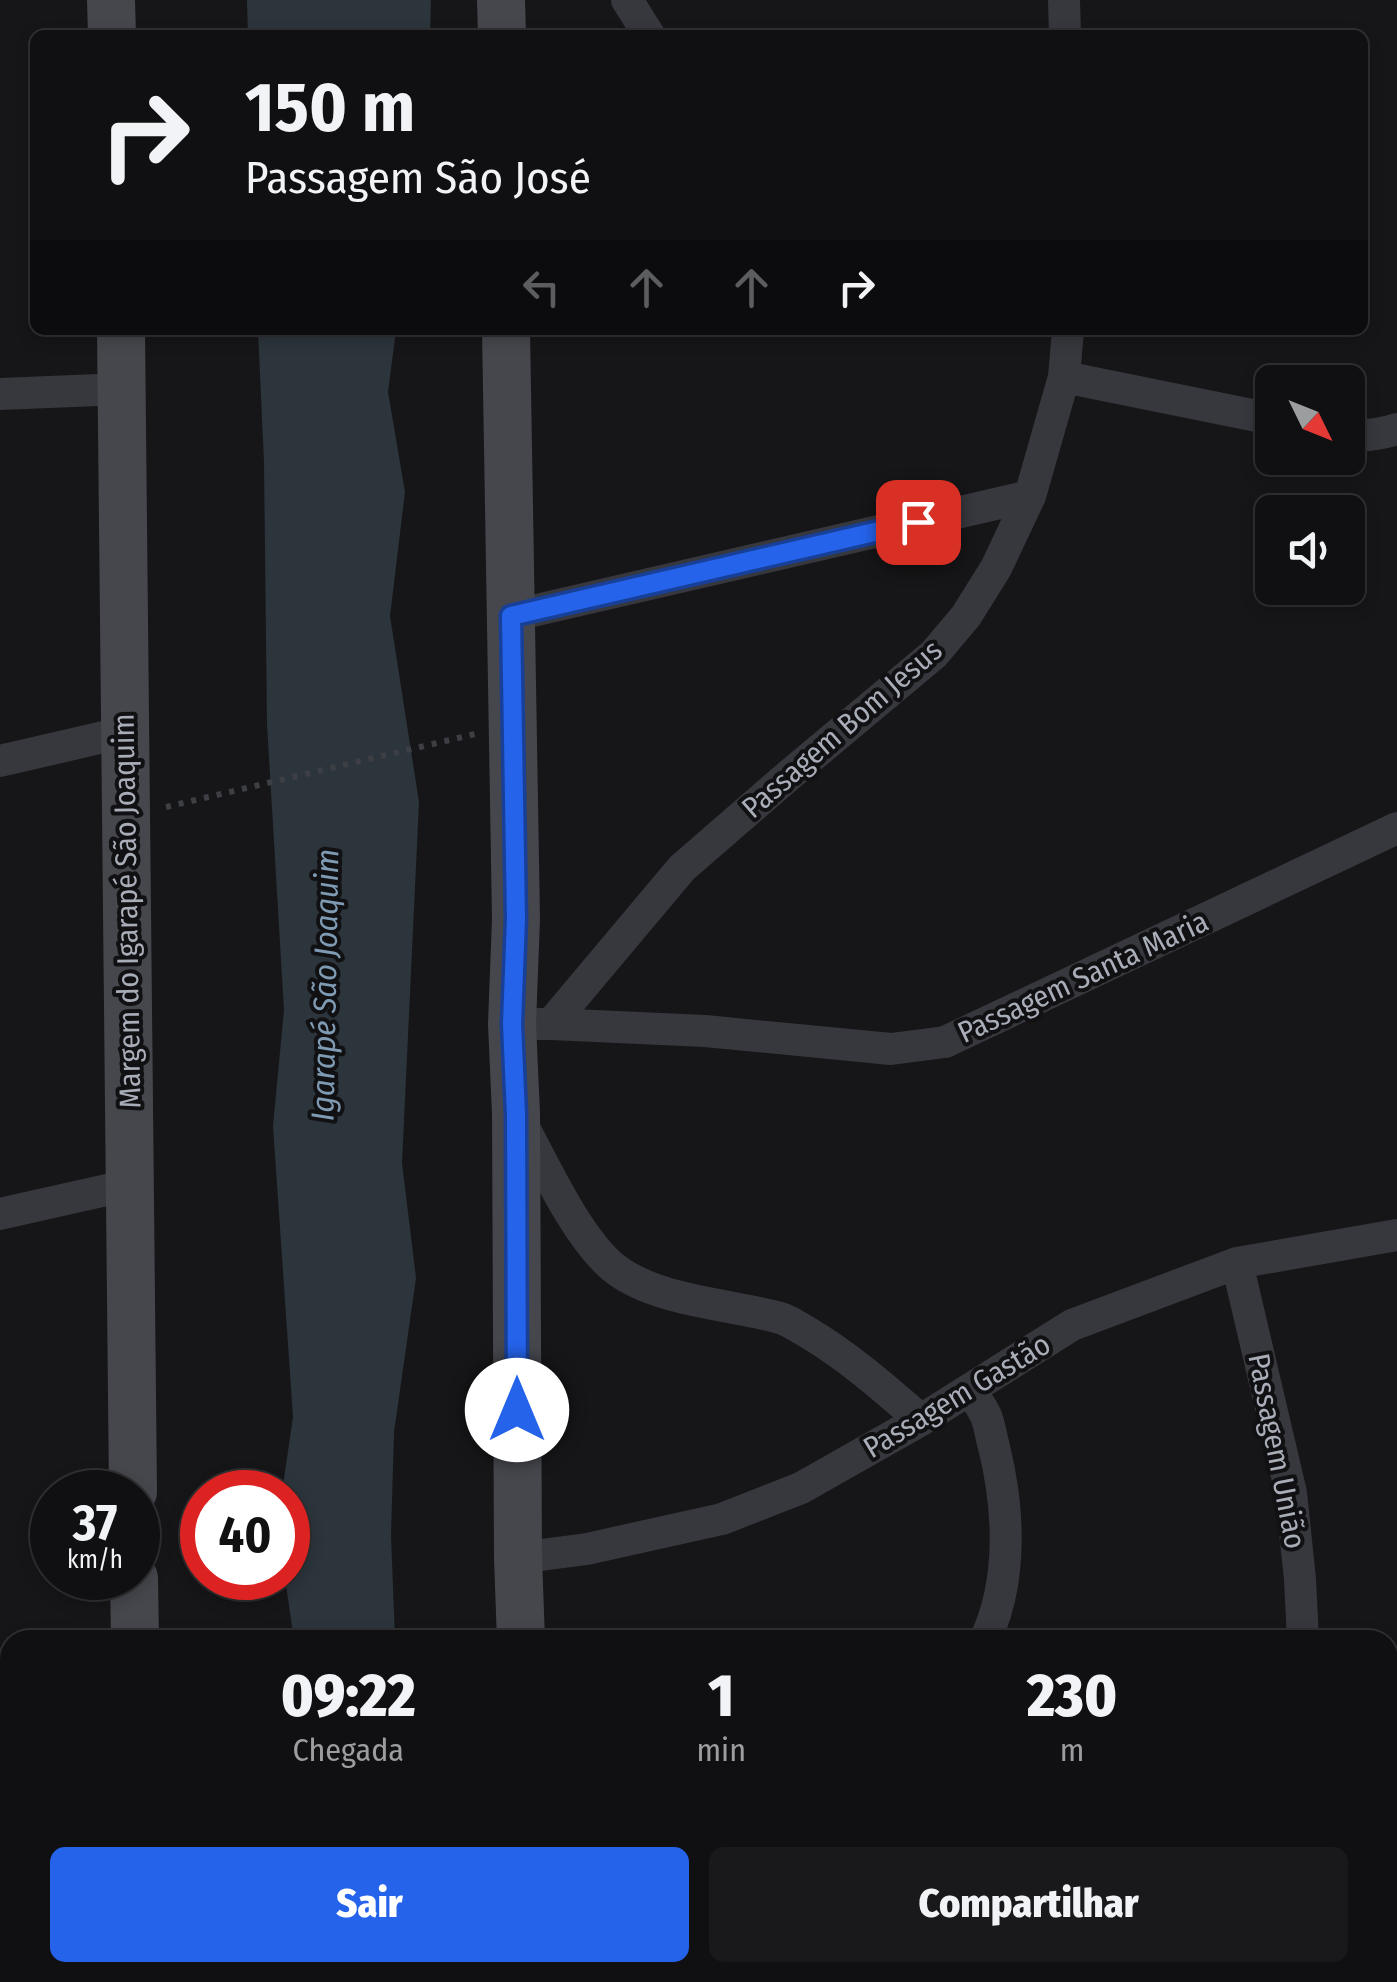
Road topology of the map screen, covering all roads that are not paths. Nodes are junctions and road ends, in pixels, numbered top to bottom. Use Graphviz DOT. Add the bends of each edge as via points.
graph roads {
  1 [pos="111,0"];
  2 [pos="501,0"];
  3 [pos="627,0"];
  4 [pos="1064,0"];
  5 [pos="112,30"];
  6 [pos="502,30"];
  7 [pos="646,30"];
  8 [pos="1065,30"];
  9 [pos="121,335"];
  10 [pos="506,335"];
  11 [pos="1068,335"];
  12 [pos="1064,377"];
  13 [pos="123,389"];
  14 [pos="0,394"];
  15 [pos="1255,416"];
  16 [pos="1397,429"];
  17 [pos="1365,435"];
  18 [pos="1030,496"];
  19 [pos="511,616"];
  20 [pos="125,732"];
  21 [pos="0,760"];
  22 [pos="1397,828"];
  23 [pos="532,1024"];
  24 [pos="516,1114"];
  25 [pos="129,1184"];
  26 [pos="0,1214"];
  27 [pos="1397,1235"];
  28 [pos="1237,1263"];
  29 [pos="970,1389"];
  30 [pos="921,1420"];
  31 [pos="133,1470"];
  32 [pos="518,1558"];
  33 [pos="134,1600"];
  34 [pos="134,1630"];
  35 [pos="521,1630"];
  36 [pos="990,1630"];
  37 [pos="1303,1630"];
  1 -- 5 [label="street"];
  2 -- 6 [label="street"];
  3 -- 7 [label="street"];
  4 -- 8 [label="street"];
  9 -- 13 [label="street, Margem do Igarapé São Joaquim"];
  10 -- 19 [label="street"];
  11 -- 12 [label="street, Passagem Bom Jesus"];
  12 -- 15 [label="street"];
  12 -- 18 [label="street, Passagem Bom Jesus"];
  13 -- 14 [label="street"];
  13 -- 20 [label="street, Margem do Igarapé São Joaquim"];
  16 -- 17 [label="street"];
  18 -- 19 [label="street"];
  18 -- 23 [label="street, Passagem Bom Jesus" via="996,568 934,654 682,868"];
  19 -- 23 [label="street" via="516,919"];
  20 -- 21 [label="street"];
  20 -- 25 [label="street, Margem do Igarapé São Joaquim"];
  22 -- 23 [label="street, Passagem Santa Maria" via="946,1042 892,1049 705,1031"];
  23 -- 24 [label="street"];
  24 -- 30 [label="street" via="586,1237 614,1268 650,1287 784,1319 841,1352"];
  24 -- 32 [label="street"];
  25 -- 26 [label="street"];
  25 -- 31 [label="street, Margem do Igarapé São Joaquim"];
  27 -- 28 [label="street, Passagem Gastão"];
  28 -- 29 [label="street, Passagem Gastão" via="1072,1325"];
  28 -- 37 [label="street, Passagem União" via="1290,1492"];
  29 -- 30 [label="street, Passagem Gastão"];
  29 -- 36 [label="street" via="986,1418 1004,1506 1005,1568"];
  30 -- 32 [label="street, Passagem Gastão" via="801,1488 722,1518"];
  32 -- 35 [label="street"];
  33 -- 34 [label="street"];
}
